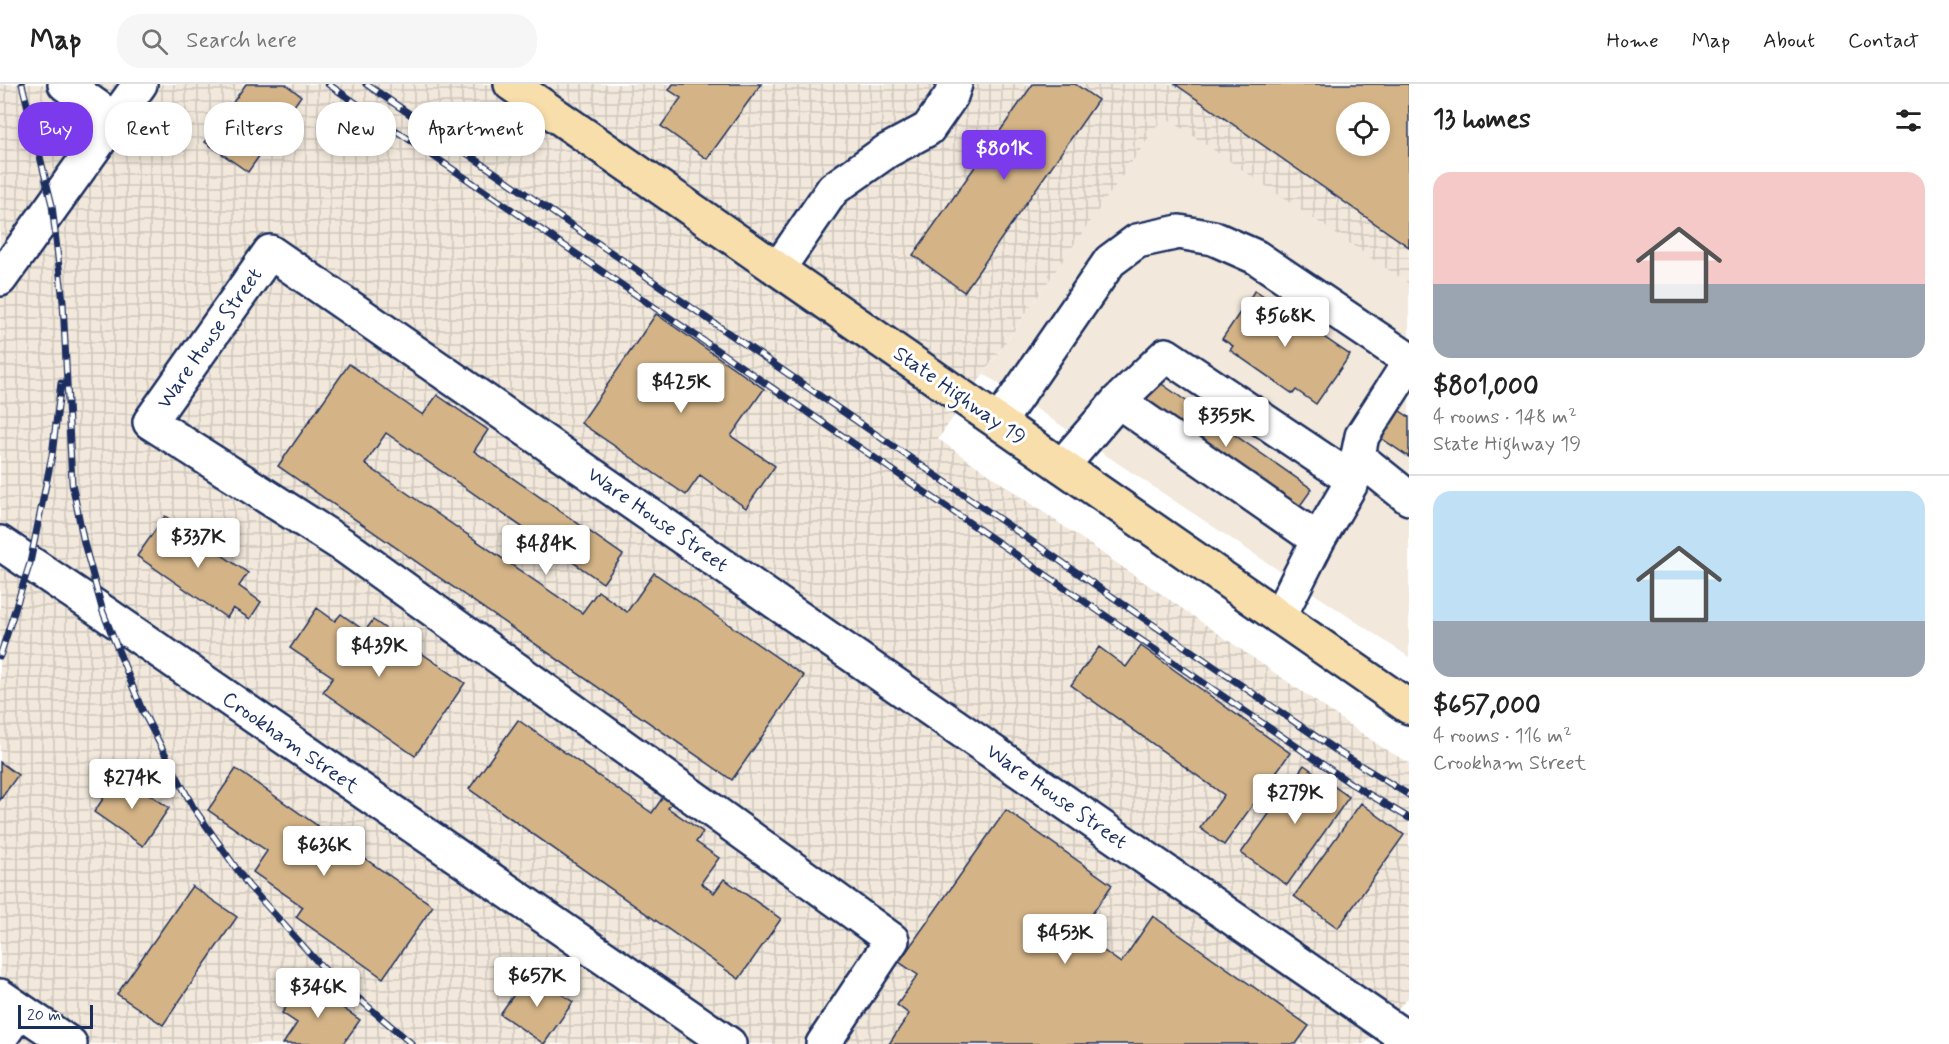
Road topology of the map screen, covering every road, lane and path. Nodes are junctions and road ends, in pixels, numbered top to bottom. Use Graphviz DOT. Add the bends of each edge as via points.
graph roads {
  1 [pos="65,84"];
  2 [pos="140,84"];
  3 [pos="511,84"];
  4 [pos="955,84"];
  5 [pos="127,102"];
  6 [pos="105,113"];
  7 [pos="105,132"];
  8 [pos="778,269"];
  9 [pos="0,279"];
  10 [pos="1409,361"];
  11 [pos="1118,401"];
  12 [pos="999,422"];
  13 [pos="1062,466"];
  14 [pos="1355,469"];
  15 [pos="1409,498"];
  16 [pos="1318,540"];
  17 [pos="0,543"];
  18 [pos="1279,617"];
  19 [pos="1409,707"];
  20 [pos="10,1003"];
  21 [pos="0,1038"];
  22 [pos="1406,1039"];
  23 [pos="70,1044"];
  24 [pos="729,1044"];
  25 [pos="823,1044"];
  1 -- 6 [label="street"];
  2 -- 5 [label="street"];
  3 -- 8 [label="main road, State Highway 19"];
  4 -- 8 [label="street" via="928,129 887,151 833,189"];
  7 -- 9 [label="street"];
  8 -- 12 [label="main road, State Highway 19"];
  10 -- 12 [label="street" via="1256,257 1213,238 1179,232 1137,241 1110,261"];
  10 -- 14 [label="street" via="1362,436"];
  11 -- 13 [label="street"];
  11 -- 14 [label="street" via="1166,355"];
  11 -- 16 [label="street"];
  12 -- 13 [label="main road, State Highway 19"];
  13 -- 18 [label="main road, State Highway 19"];
  14 -- 15 [label="street"];
  14 -- 16 [label="street"];
  16 -- 18 [label="street"];
  17 -- 24 [label="street, Crookham Street"];
  18 -- 19 [label="main road, State Highway 19"];
  20 -- 21 [label="street"];
  20 -- 23 [label="street"];
  22 -- 25 [label="street, Ware House Street" via="270,252 150,422 346,547 892,940"];
}
